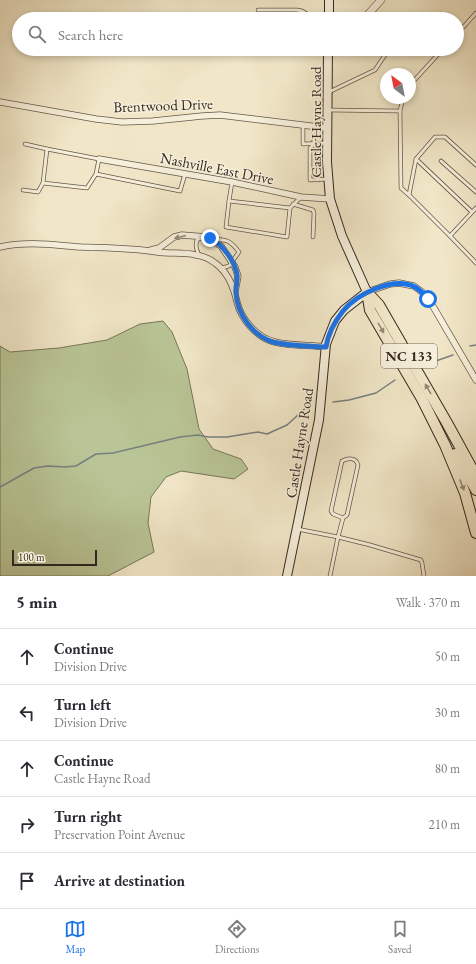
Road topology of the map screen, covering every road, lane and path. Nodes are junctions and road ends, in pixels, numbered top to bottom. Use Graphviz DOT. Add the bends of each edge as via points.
graph roads {
  1 [pos="329,0"];
  2 [pos="381,0"];
  3 [pos="258,10"];
  4 [pos="302,12"];
  5 [pos="329,12"];
  6 [pos="370,12"];
  7 [pos="476,13"];
  8 [pos="464,26"];
  9 [pos="331,56"];
  10 [pos="384,56"];
  11 [pos="437,56"];
  12 [pos="416,78"];
  13 [pos="328,93"];
  14 [pos="0,102"];
  15 [pos="402,104"];
  16 [pos="327,110"];
  17 [pos="400,111"];
  18 [pos="303,125"];
  19 [pos="313,126"];
  20 [pos="327,128"];
  21 [pos="327,143"];
  22 [pos="25,144"];
  23 [pos="314,144"];
  24 [pos="47,149"];
  25 [pos="99,159"];
  26 [pos="416,159"];
  27 [pos="441,161"];
  28 [pos="476,165"];
  29 [pos="96,174"];
  30 [pos="185,174"];
  31 [pos="329,179"];
  32 [pos="318,180"];
  33 [pos="232,182"];
  34 [pos="43,183"];
  35 [pos="23,190"];
  36 [pos="476,192"];
  37 [pos="409,195"];
  38 [pos="301,196"];
  39 [pos="330,199"];
  40 [pos="229,201"];
  41 [pos="293,204"];
  42 [pos="290,208"];
  43 [pos="476,208"];
  44 [pos="472,212"];
  45 [pos="450,236"];
  46 [pos="313,237"];
  47 [pos="208,238"];
  48 [pos="0,247"];
  49 [pos="150,251"];
  50 [pos="200,256"];
  51 [pos="232,262"];
  52 [pos="476,263"];
  53 [pos="220,268"];
  54 [pos="235,292"];
  55 [pos="367,292"];
  56 [pos="326,347"];
  57 [pos="476,380"];
  58 [pos="422,399"];
  59 [pos="447,423"];
  60 [pos="476,468"];
  61 [pos="476,476"];
  62 [pos="476,490"];
  63 [pos="342,518"];
  64 [pos="298,529"];
  65 [pos="476,533"];
  66 [pos="338,537"];
  67 [pos="287,576"];
  68 [pos="330,576"];
  69 [pos="424,576"];
  1 -- 5 [label="main road"];
  2 -- 6 [label="street"];
  3 -- 4 [label="lane"];
  7 -- 8 [label="lane"];
  9 -- 13 [label="main road, Castle Hayne Road / NC 133"];
  10 -- 13 [label="lane" via="375,70"];
  11 -- 12 [label="lane"];
  13 -- 16 [label="main road, Castle Hayne Road / NC 133"];
  14 -- 18 [label="street, Brentwood Drive" via="122,122 220,115"];
  15 -- 17 [label="lane"];
  16 -- 17 [label="lane"];
  16 -- 20 [label="main road, Castle Hayne Road / NC 133"];
  17 -- 37 [label="lane" via="401,188"];
  18 -- 19 [label="street, Brentwood Drive"];
  18 -- 23 [label="lane" via="303,144"];
  19 -- 20 [label="street, Brentwood Drive"];
  19 -- 23 [label="lane"];
  20 -- 21 [label="main road, Castle Hayne Road / NC 133"];
  21 -- 23 [label="lane"];
  21 -- 31 [label="main road, Castle Hayne Road / NC 133"];
  22 -- 24 [label="lane"];
  23 -- 32 [label="lane" via="318,148"];
  23 -- 32 [label="lane" via="310,148 310,180"];
  24 -- 25 [label="lane"];
  24 -- 34 [label="lane"];
  25 -- 29 [label="lane"];
  25 -- 30 [label="street, Nashville East Drive"];
  26 -- 28 [label="lane" via="435,137 445,137"];
  26 -- 37 [label="lane"];
  26 -- 44 [label="lane"];
  27 -- 36 [label="lane"];
  29 -- 30 [label="lane" via="180,190"];
  29 -- 34 [label="lane" via="87,188"];
  30 -- 33 [label="street, Nashville East Drive"];
  31 -- 32 [label="lane"];
  31 -- 39 [label="main road, Castle Hayne Road / NC 133"];
  33 -- 38 [label="street, Nashville East Drive"];
  33 -- 40 [label="lane"];
  34 -- 35 [label="lane" via="38,192"];
  37 -- 45 [label="lane"];
  38 -- 39 [label="street, Nashville East Drive"];
  38 -- 41 [label="lane"];
  39 -- 55 [label="main road, Castle Hayne Road / NC 133" via="342,236"];
  40 -- 42 [label="lane"];
  40 -- 42 [label="lane" via="226,227 287,237"];
  41 -- 42 [label="lane"];
  41 -- 46 [label="lane" via="313,210"];
  43 -- 44 [label="lane"];
  44 -- 45 [label="lane"];
  45 -- 52 [label="lane"];
  47 -- 49 [label="street, one-way" via="182,235"];
  47 -- 50 [label="lane" via="197,240 195,245"];
  47 -- 51 [label="street" via="221,246"];
  47 -- 51 [label="lane" via="229,240 234,244 239,252"];
  48 -- 49 [label="street" via="27,243"];
  49 -- 50 [label="street"];
  50 -- 53 [label="street"];
  51 -- 53 [label="lane" via="226,268"];
  51 -- 54 [label="street" via="238,276"];
  53 -- 54 [label="street"];
  54 -- 56 [label="street" via="243,317 264,338 274,342"];
  55 -- 56 [label="main road, Castle Hayne Road" via="339,316"];
  55 -- 57 [label="street" via="399,283 414,286 422,292"];
  55 -- 58 [label="highway, NC 133, one-way" via="370,310"];
  59 -- 55 [label="highway, NC 133, one-way" via="379,304"];
  56 -- 64 [label="main road, Castle Hayne Road" via="319,420"];
  58 -- 62 [label="highway"];
  58 -- 65 [label="highway, NC 133, one-way" via="455,468"];
  59 -- 60 [label="highway"];
  59 -- 61 [label="highway, NC 133"];
  63 -- 63 [label="lane" via="347,515 358,465 352,458 342,461 331,511"];
  63 -- 66 [label="lane"];
  64 -- 66 [label="lane"];
  64 -- 67 [label="main road, Castle Hayne Road"];
  66 -- 68 [label="lane"];
  66 -- 69 [label="lane" via="421,560"];
}
